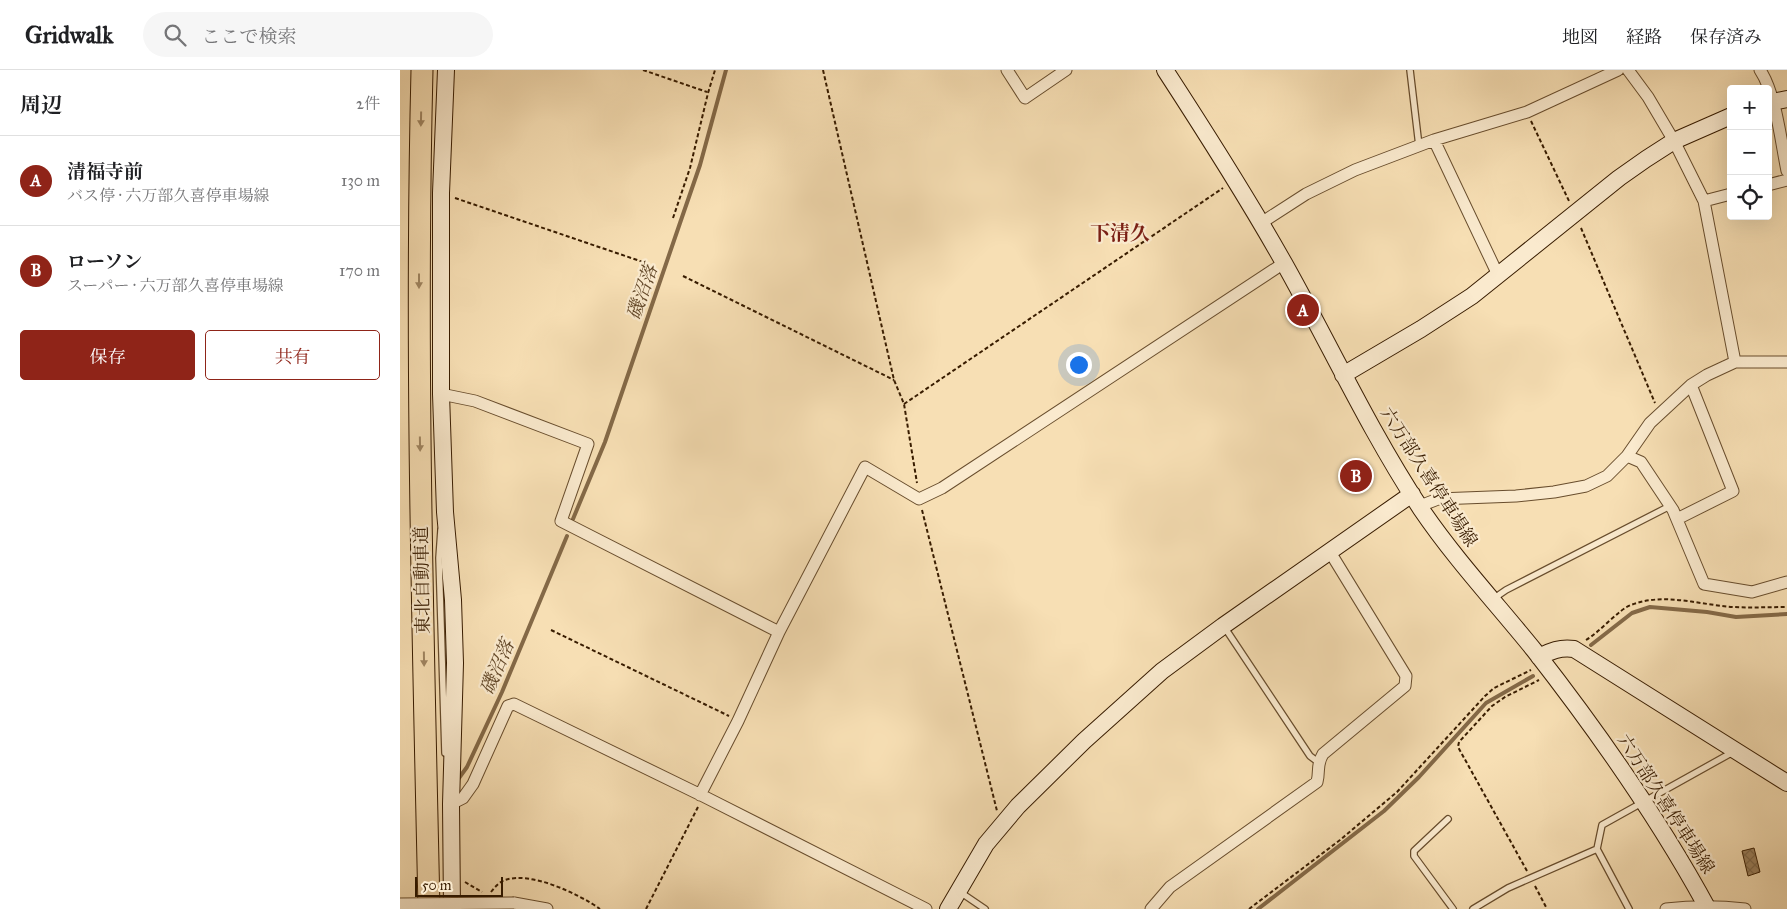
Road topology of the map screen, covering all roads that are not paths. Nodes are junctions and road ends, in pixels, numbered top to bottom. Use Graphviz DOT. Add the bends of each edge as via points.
graph roads {
  1 [pos="422,70"];
  2 [pos="446,70"];
  3 [pos="1007,70"];
  4 [pos="1066,70"];
  5 [pos="1165,70"];
  6 [pos="1410,70"];
  7 [pos="1618,70"];
  8 [pos="1628,70"];
  9 [pos="1760,70"];
  10 [pos="1776,101"];
  11 [pos="1727,118"];
  12 [pos="1434,140"];
  13 [pos="1674,141"];
  14 [pos="1419,146"];
  15 [pos="1787,171"];
  16 [pos="1787,180"];
  17 [pos="1772,184"];
  18 [pos="1727,195"];
  19 [pos="1704,201"];
  20 [pos="1261,223"];
  21 [pos="1284,263"];
  22 [pos="1498,275"];
  23 [pos="1735,362"];
  24 [pos="1787,362"];
  25 [pos="1343,376"];
  26 [pos="1690,385"];
  27 [pos="441,394"];
  28 [pos="1627,456"];
  29 [pos="1416,500"];
  30 [pos="1670,506"];
  31 [pos="1677,519"];
  32 [pos="1330,552"];
  33 [pos="1787,582"];
  34 [pos="1492,600"];
  35 [pos="1223,626"];
  36 [pos="779,632"];
  37 [pos="1536,663"];
  38 [pos="1738,750"];
  39 [pos="1318,762"];
  40 [pos="1787,783"];
  41 [pos="702,796"];
  42 [pos="1644,801"];
  43 [pos="451,804"];
  44 [pos="1448,819"];
  45 [pos="1597,849"];
  46 [pos="957,891"];
  47 [pos="400,904"];
  48 [pos="1707,908"];
  49 [pos="429,909"];
  50 [pos="452,909"];
  51 [pos="547,909"];
  52 [pos="926,909"];
  53 [pos="948,909"];
  54 [pos="985,909"];
  55 [pos="1151,909"];
  56 [pos="1453,909"];
  57 [pos="1473,909"];
  58 [pos="1629,909"];
  59 [pos="1666,909"];
  60 [pos="1745,909"];
  1 -- 49 [label="highway, 東北自動車道, one-way" via="418,207 419,413"];
  2 -- 27 [label="street" via="441,193"];
  3 -- 4 [label="street" via="1026,98"];
  5 -- 20 [label="street, 六万部久喜停車場線"];
  6 -- 14 [label="lane"];
  7 -- 12 [label="street" via="1527,112"];
  8 -- 13 [label="street"];
  9 -- 10 [label="street"];
  10 -- 15 [label="street"];
  11 -- 13 [label="street"];
  12 -- 14 [label="street"];
  12 -- 22 [label="street"];
  13 -- 19 [label="street"];
  13 -- 22 [label="street" via="1619,178"];
  14 -- 20 [label="street" via="1331,181"];
  16 -- 17 [label="street"];
  18 -- 19 [label="street"];
  19 -- 23 [label="street"];
  20 -- 21 [label="street, 六万部久喜停車場線"];
  21 -- 25 [label="street, 六万部久喜停車場線"];
  21 -- 36 [label="street" via="942,488 919,499 865,467"];
  22 -- 25 [label="street" via="1449,312"];
  23 -- 24 [label="street"];
  23 -- 26 [label="street"];
  25 -- 29 [label="street, 六万部久喜停車場線"];
  26 -- 28 [label="street" via="1650,424"];
  26 -- 31 [label="street" via="1734,490"];
  27 -- 36 [label="street" via="474,401 588,444 561,521"];
  27 -- 43 [label="street" via="445,512 454,627"];
  28 -- 29 [label="street" via="1607,476 1586,486 1516,496"];
  28 -- 30 [label="street" via="1640,462"];
  29 -- 32 [label="street"];
  29 -- 34 [label="street, 六万部久喜停車場線"];
  30 -- 31 [label="street"];
  30 -- 34 [label="lane"];
  31 -- 33 [label="street" via="1704,584 1752,592"];
  32 -- 35 [label="street"];
  32 -- 39 [label="street" via="1406,676 1405,686 1323,754"];
  34 -- 37 [label="street, 六万部久喜停車場線"];
  35 -- 39 [label="lane" via="1310,756"];
  35 -- 46 [label="street" via="1162,671 1018,806 986,844"];
  36 -- 41 [label="street"];
  37 -- 38 [label="street" via="1554,650 1574,649"];
  37 -- 42 [label="street, 六万部久喜停車場線" via="1618,763"];
  38 -- 40 [label="street"];
  38 -- 42 [label="lane"];
  39 -- 55 [label="street" via="1316,782 1170,887"];
  41 -- 43 [label="street" via="514,704 508,706 473,784 463,798"];
  41 -- 52 [label="street"];
  42 -- 45 [label="lane" via="1602,825"];
  42 -- 48 [label="street, 六万部久喜停車場線"];
  43 -- 50 [label="street"];
  44 -- 56 [label="lane" via="1414,851 1414,856"];
  45 -- 57 [label="lane" via="1508,888"];
  45 -- 58 [label="lane"];
  46 -- 53 [label="street"];
  46 -- 54 [label="lane"];
  47 -- 51 [label="street, bridge" via="514,904"];
  48 -- 59 [label="street"];
  48 -- 60 [label="street"];
}
